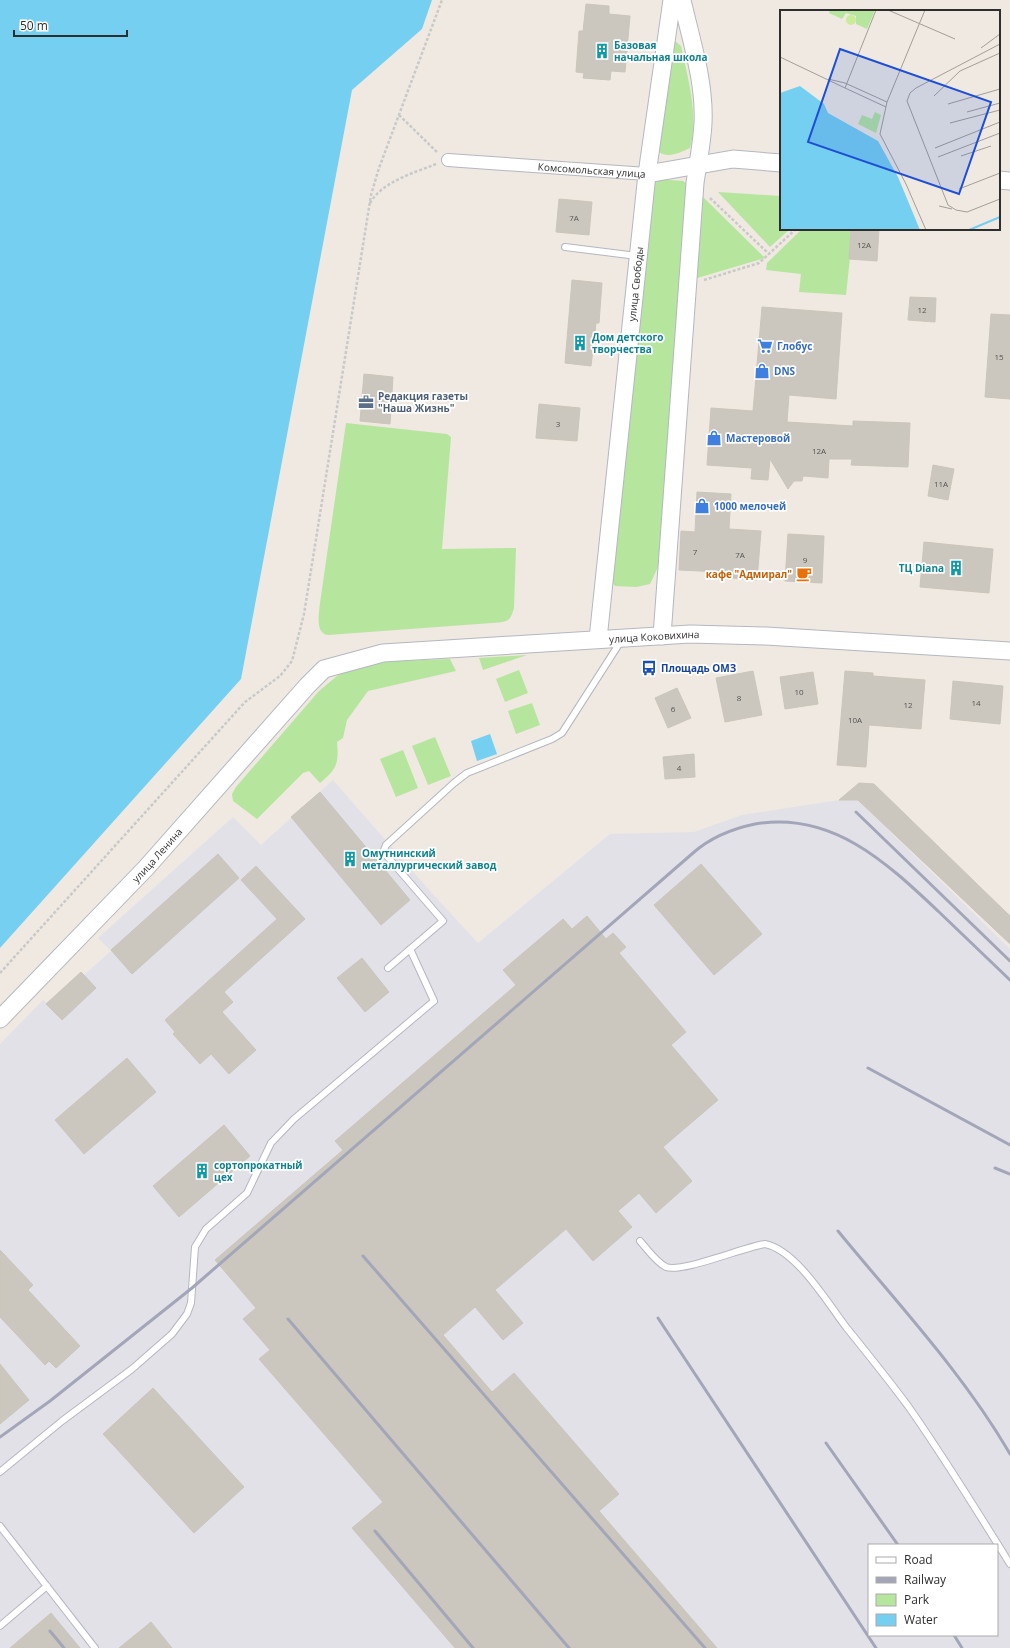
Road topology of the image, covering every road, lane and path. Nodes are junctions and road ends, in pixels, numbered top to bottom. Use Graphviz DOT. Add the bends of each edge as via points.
graph roads {
  1 [pos="442,0"];
  2 [pos="672,0"];
  3 [pos="682,0"];
  4 [pos="399,115"];
  5 [pos="448,160"];
  6 [pos="780,163"];
  7 [pos="697,165"];
  8 [pos="647,174"];
  9 [pos="1000,180"];
  10 [pos="1010,181"];
  11 [pos="695,183"];
  12 [pos="369,204"];
  13 [pos="795,230"];
  14 [pos="566,247"];
  15 [pos="769,254"];
  16 [pos="638,256"];
  17 [pos="700,281"];
  18 [pos="662,636"];
  19 [pos="622,638"];
  20 [pos="598,640"];
  21 [pos="1010,651"];
  22 [pos="307,686"];
  23 [pos="410,949"];
  24 [pos="388,968"];
  25 [pos="0,973"];
  26 [pos="0,1019"];
  27 [pos="640,1241"];
  28 [pos="0,1472"];
  29 [pos="0,1526"];
  30 [pos="997,1544"];
  31 [pos="998,1545"];
  32 [pos="1010,1564"];
  33 [pos="47,1586"];
  34 [pos="0,1626"];
  35 [pos="95,1648"];
  1 -- 4 [label="path"];
  2 -- 8 [label="main road, улица Свободы"];
  3 -- 7 [label="main road" via="702,100 703,123"];
  4 -- 5 [label="path"];
  4 -- 12 [label="path" via="379,168"];
  5 -- 8 [label="street, Комсомольская улица"];
  5 -- 12 [label="path" via="385,186"];
  6 -- 7 [label="main road, Комсомольская улица" via="733,159"];
  7 -- 8 [label="main road, Комсомольская улица"];
  7 -- 11 [label="main road"];
  8 -- 16 [label="main road, улица Свободы"];
  9 -- 10 [label="main road"];
  11 -- 15 [label="path"];
  11 -- 18 [label="main road"];
  12 -- 25 [label="path" via="304,614 292,660 280,676 245,702"];
  13 -- 15 [label="path"];
  14 -- 16 [label="lane"];
  15 -- 17 [label="path" via="759,263"];
  16 -- 20 [label="main road, улица Свободы"];
  18 -- 19 [label="main road, улица Коковихина"];
  18 -- 21 [label="main road, улица Коковихина" via="766,636"];
  19 -- 20 [label="main road, улица Коковихина"];
  19 -- 23 [label="lane" via="562,733 467,773 386,845 386,854 443,921"];
  20 -- 22 [label="main road, улица Коковихина" via="383,652 324,669"];
  22 -- 26 [label="main road, улица Ленина" via="146,868"];
  23 -- 24 [label="lane"];
  23 -- 28 [label="lane" via="434,1001 294,1118 271,1143 248,1193 206,1229 195,1247 191,1303 181,1323 132,1370 62,1421"];
  27 -- 30 [label="lane" via="660,1264 668,1268 687,1266 765,1244 773,1246 792,1260 908,1406"];
  29 -- 33 [label="lane"];
  31 -- 32 [label="lane"];
  33 -- 34 [label="lane"];
  33 -- 35 [label="lane"];
}
